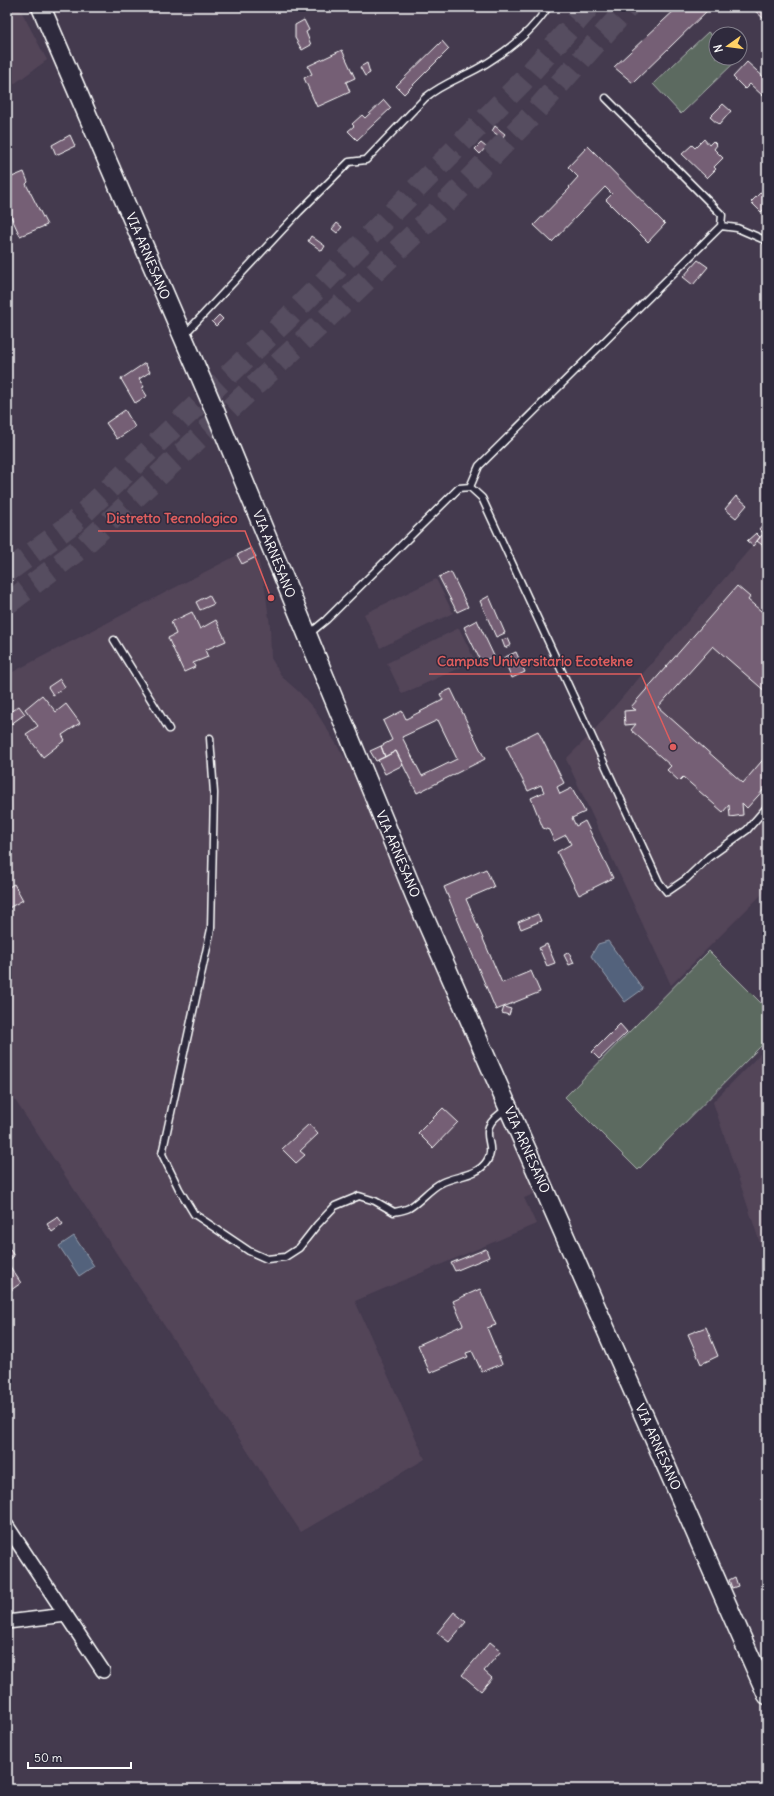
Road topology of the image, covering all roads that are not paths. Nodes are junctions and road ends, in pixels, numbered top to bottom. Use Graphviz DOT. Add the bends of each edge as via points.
graph roads {
  1 [pos="41,7"];
  2 [pos="548,7"];
  3 [pos="606,98"];
  4 [pos="721,226"];
  5 [pos="767,241"];
  6 [pos="182,336"];
  7 [pos="470,487"];
  8 [pos="307,635"];
  9 [pos="114,640"];
  10 [pos="168,729"];
  11 [pos="210,738"];
  12 [pos="767,807"];
  13 [pos="508,1108"];
  14 [pos="7,1526"];
  15 [pos="66,1615"];
  16 [pos="7,1622"];
  17 [pos="103,1671"];
  18 [pos="767,1695"];
  1 -- 6 [label="main road, VIA ARNESANO"];
  2 -- 6 [label="lane" via="521,39 487,63 459,76 425,98 366,160 349,162"];
  3 -- 4 [label="lane" via="722,215"];
  4 -- 5 [label="lane" via="737,228"];
  4 -- 7 [label="lane" via="479,466"];
  6 -- 8 [label="main road, VIA ARNESANO"];
  7 -- 8 [label="lane" via="459,488 326,620"];
  7 -- 12 [label="lane" via="482,498 655,875 667,892 746,830"];
  8 -- 13 [label="main road, VIA ARNESANO" via="415,896"];
  9 -- 10 [label="lane"];
  11 -- 13 [label="lane" via="214,793 211,929 162,1154 194,1214 267,1260 285,1257 299,1248 336,1206 359,1196 375,1201 394,1212 409,1208 441,1183 479,1171 488,1160 489,1125"];
  13 -- 18 [label="main road, VIA ARNESANO"];
  14 -- 15 [label="street"];
  15 -- 16 [label="street"];
  15 -- 17 [label="street"];
}
